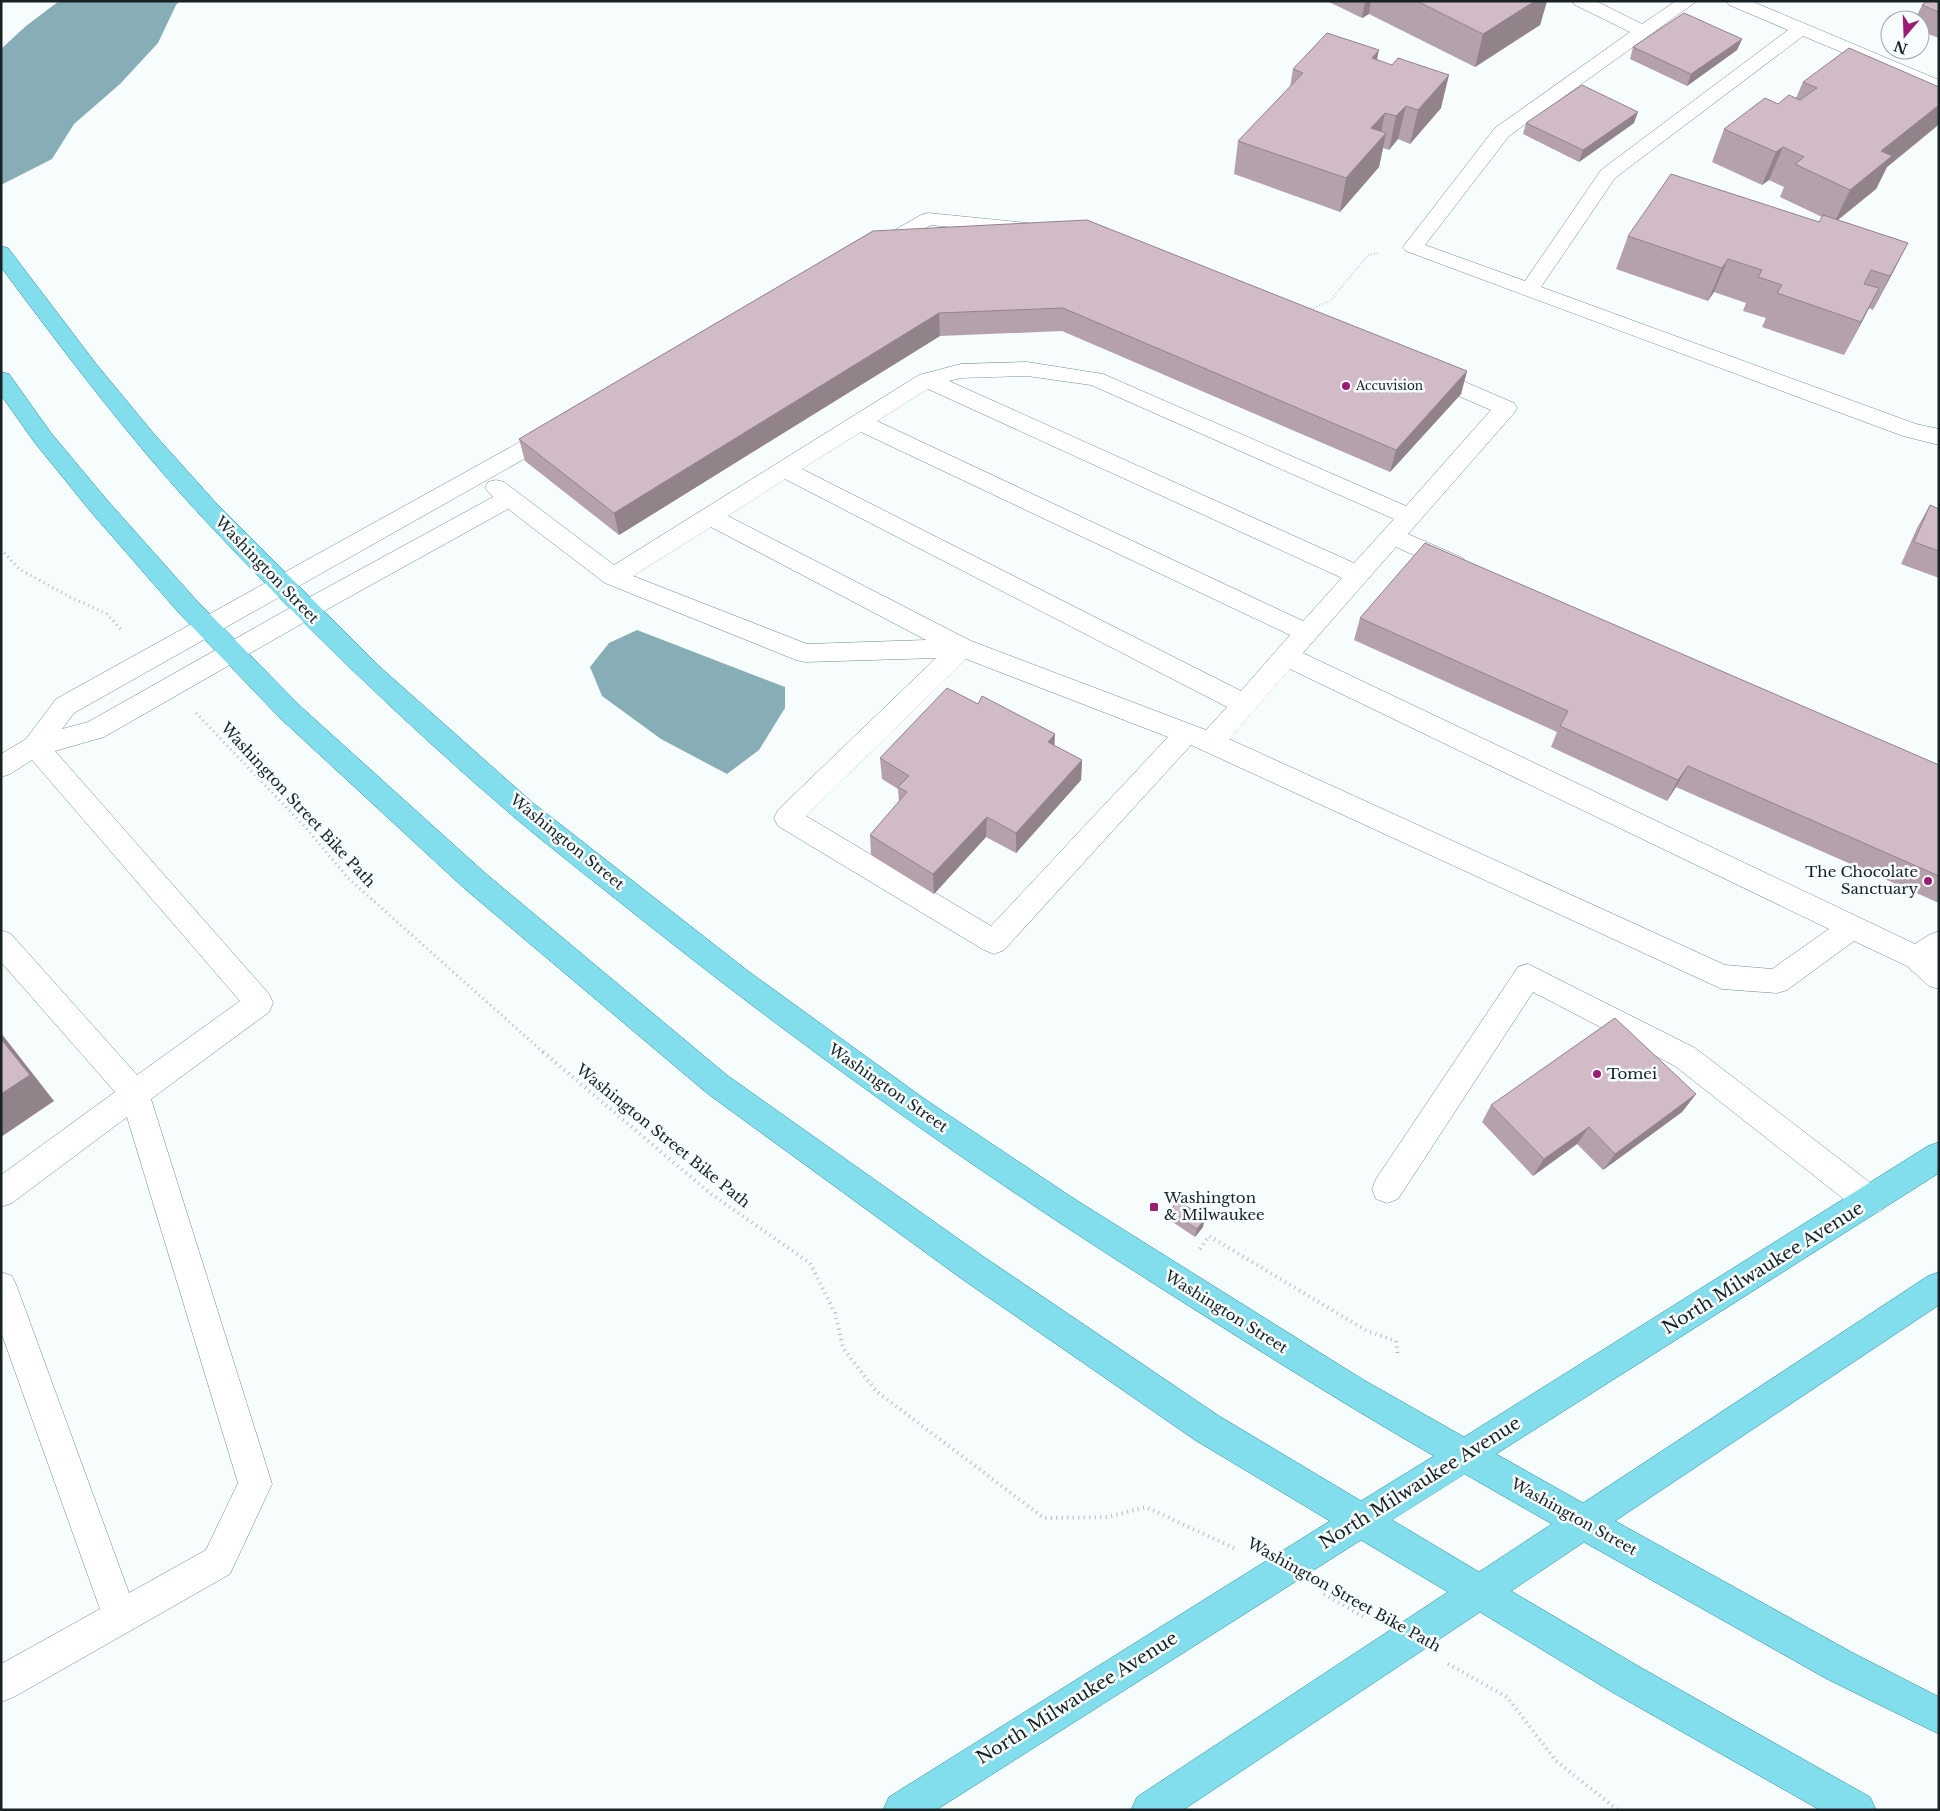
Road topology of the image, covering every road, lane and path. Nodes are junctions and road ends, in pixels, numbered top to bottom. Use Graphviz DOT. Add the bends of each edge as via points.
graph roads {
  1 [pos="1581,1"];
  2 [pos="1688,1"];
  3 [pos="1735,1"];
  4 [pos="1801,28"];
  5 [pos="1643,31"];
  6 [pos="1939,87"];
  7 [pos="1046,231"];
  8 [pos="1413,247"];
  9 [pos="1,252"];
  10 [pos="859,258"];
  11 [pos="1529,290"];
  12 [pos="1307,310"];
  13 [pos="1408,366"];
  14 [pos="1,379"];
  15 [pos="927,380"];
  16 [pos="574,420"];
  17 [pos="859,422"];
  18 [pos="1939,437"];
  19 [pos="784,469"];
  20 [pos="479,475"];
  21 [pos="510,498"];
  22 [pos="710,516"];
  23 [pos="1410,517"];
  24 [pos="1392,536"];
  25 [pos="1,549"];
  26 [pos="1474,573"];
  27 [pos="1358,574"];
  28 [pos="613,577"];
  29 [pos="282,586"];
  30 [pos="306,610"];
  31 [pos="207,627"];
  32 [pos="1307,633"];
  33 [pos="962,648"];
  34 [pos="231,652"];
  35 [pos="1286,656"];
  36 [pos="148,659"];
  37 [pos="172,686"];
  38 [pos="1244,704"];
  39 [pos="1199,737"];
  40 [pos="35,746"];
  41 [pos="1,767"];
  42 [pos="1852,927"];
  43 [pos="1,942"];
  44 [pos="1928,950"];
  45 [pos="1939,977"];
  46 [pos="135,1094"];
  47 [pos="1939,1156"];
  48 [pos="1387,1189"];
  49 [pos="1,1193"];
  50 [pos="1870,1201"];
  51 [pos="1199,1250"];
  52 [pos="1,1288"];
  53 [pos="1939,1288"];
  54 [pos="1398,1357"];
  55 [pos="1465,1456"];
  56 [pos="1361,1521"];
  57 [pos="1585,1523"];
  58 [pos="1282,1570"];
  59 [pos="1481,1592"];
  60 [pos="120,1617"];
  61 [pos="1406,1641"];
  62 [pos="1,1684"];
  63 [pos="1939,1716"];
  64 [pos="902,1810"];
  65 [pos="1150,1810"];
  66 [pos="1618,1810"];
  67 [pos="1857,1810"];
  1 -- 5 [label="lane"];
  2 -- 5 [label="lane"];
  3 -- 4 [label="lane"];
  4 -- 6 [label="lane"];
  4 -- 11 [label="lane" via="1608,174"];
  5 -- 8 [label="lane" via="1502,132"];
  7 -- 10 [label="lane" via="928,219"];
  8 -- 11 [label="lane"];
  8 -- 12 [label="path" via="1368,255 1330,301"];
  9 -- 29 [label="main road, Washington Street" via="89,370 146,439"];
  11 -- 18 [label="lane" via="1911,431"];
  13 -- 23 [label="lane" via="1506,408"];
  14 -- 31 [label="main road" via="49,446"];
  15 -- 17 [label="lane"];
  15 -- 23 [label="lane" via="961,371 1026,369 1095,379"];
  15 -- 27 [label="lane"];
  16 -- 20 [label="lane"];
  17 -- 19 [label="lane"];
  17 -- 32 [label="lane"];
  19 -- 22 [label="lane"];
  19 -- 38 [label="lane"];
  20 -- 21 [label="lane"];
  20 -- 29 [label="lane"];
  21 -- 28 [label="lane"];
  21 -- 30 [label="lane"];
  22 -- 28 [label="lane"];
  22 -- 33 [label="lane"];
  23 -- 24 [label="lane"];
  24 -- 26 [label="lane"];
  24 -- 27 [label="lane"];
  25 -- 36 [label="path" via="19,568 107,614"];
  27 -- 32 [label="lane"];
  28 -- 33 [label="lane" via="805,653"];
  29 -- 30 [label="main road, Washington Street"];
  29 -- 31 [label="lane"];
  30 -- 34 [label="lane"];
  30 -- 55 [label="main road, Washington Street" via="372,674 524,810 738,980 915,1109 1065,1210 1350,1390"];
  31 -- 34 [label="main road"];
  31 -- 36 [label="lane"];
  32 -- 35 [label="lane"];
  33 -- 39 [label="lane"];
  33 -- 39 [label="lane" via="788,818 994,942"];
  34 -- 37 [label="lane"];
  34 -- 56 [label="main road" via="290,712 475,881 718,1085 973,1268 1207,1428"];
  35 -- 38 [label="lane"];
  35 -- 42 [label="lane"];
  36 -- 40 [label="lane" via="65,706"];
  37 -- 40 [label="lane" via="95,730"];
  37 -- 58 [label="path, Washington Street Bike Path" via="305,827 348,878 529,1040 711,1194 810,1263 835,1313 843,1348 876,1391 1044,1518 1108,1517 1146,1507"];
  38 -- 39 [label="lane"];
  39 -- 42 [label="lane" via="1722,977 1777,981"];
  40 -- 41 [label="lane"];
  40 -- 46 [label="lane" via="259,1003"];
  42 -- 44 [label="lane"];
  43 -- 46 [label="lane"];
  44 -- 45 [label="lane"];
  46 -- 49 [label="lane"];
  46 -- 60 [label="lane" via="255,1484 218,1562"];
  47 -- 50 [label="main road, North Milwaukee Avenue"];
  48 -- 50 [label="lane" via="1528,976 1685,1057"];
  50 -- 55 [label="main road, North Milwaukee Avenue"];
  51 -- 54 [label="path" via="1209,1236 1368,1332 1396,1341"];
  52 -- 60 [label="lane"];
  53 -- 57 [label="main road"];
  55 -- 56 [label="main road, North Milwaukee Avenue"];
  55 -- 57 [label="main road, Washington Street"];
  56 -- 58 [label="main road, North Milwaukee Avenue"];
  56 -- 59 [label="main road"];
  57 -- 59 [label="main road"];
  57 -- 63 [label="main road, Washington Street" via="1840,1666"];
  58 -- 61 [label="path, Washington Street Bike Path"];
  58 -- 64 [label="main road, North Milwaukee Avenue"];
  59 -- 61 [label="main road"];
  59 -- 67 [label="main road" via="1742,1747"];
  60 -- 62 [label="lane"];
  61 -- 65 [label="main road"];
  61 -- 66 [label="path, Washington Street Bike Path" via="1506,1697 1556,1760"];
}
